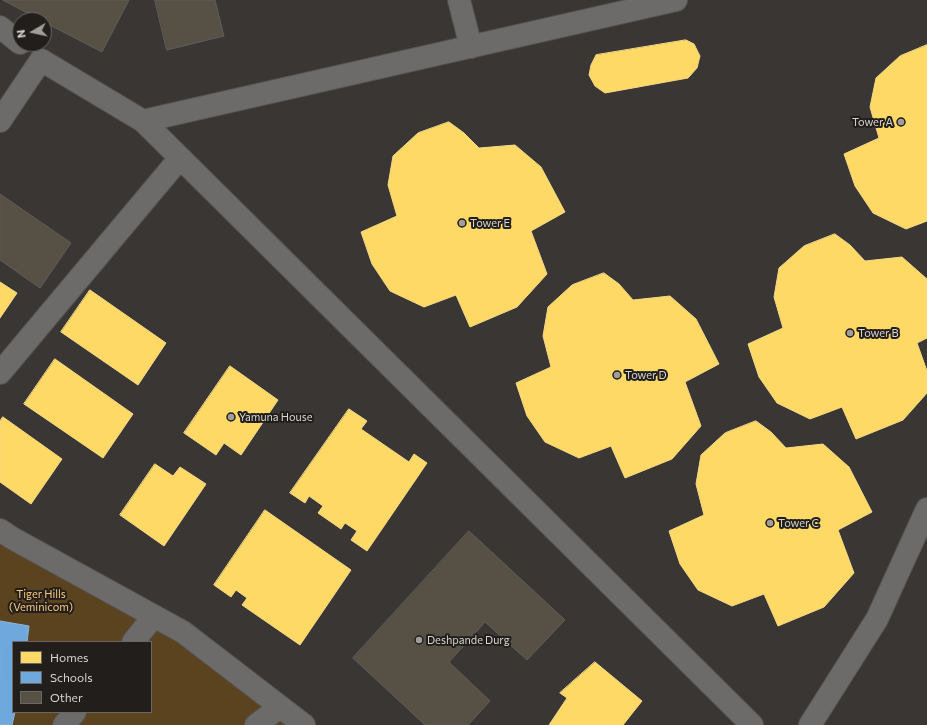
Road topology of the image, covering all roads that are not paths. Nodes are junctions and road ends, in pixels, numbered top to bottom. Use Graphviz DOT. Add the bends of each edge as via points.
graph roads {
  1 [pos="459,0"];
  2 [pos="676,0"];
  3 [pos="0,27"];
  4 [pos="12,37"];
  5 [pos="471,47"];
  6 [pos="31,52"];
  7 [pos="41,60"];
  8 [pos="0,121"];
  9 [pos="143,121"];
  10 [pos="180,158"];
  11 [pos="0,373"];
  12 [pos="927,509"];
  13 [pos="0,530"];
  14 [pos="154,616"];
  15 [pos="134,641"];
  16 [pos="280,707"];
  17 [pos="74,713"];
  18 [pos="64,725"];
  19 [pos="256,725"];
  20 [pos="304,725"];
  21 [pos="752,725"];
  22 [pos="810,725"];
  1 -- 5 [label="street"];
  2 -- 5 [label="street"];
  3 -- 4 [label="street"];
  5 -- 9 [label="street"];
  6 -- 7 [label="street"];
  7 -- 8 [label="street"];
  7 -- 9 [label="street"];
  9 -- 10 [label="street"];
  10 -- 11 [label="street"];
  10 -- 21 [label="street"];
  12 -- 22 [label="street" via="877,619"];
  13 -- 14 [label="street"];
  14 -- 15 [label="street"];
  14 -- 16 [label="street" via="183,632"];
  16 -- 19 [label="street"];
  16 -- 20 [label="street"];
  17 -- 18 [label="street"];
}
